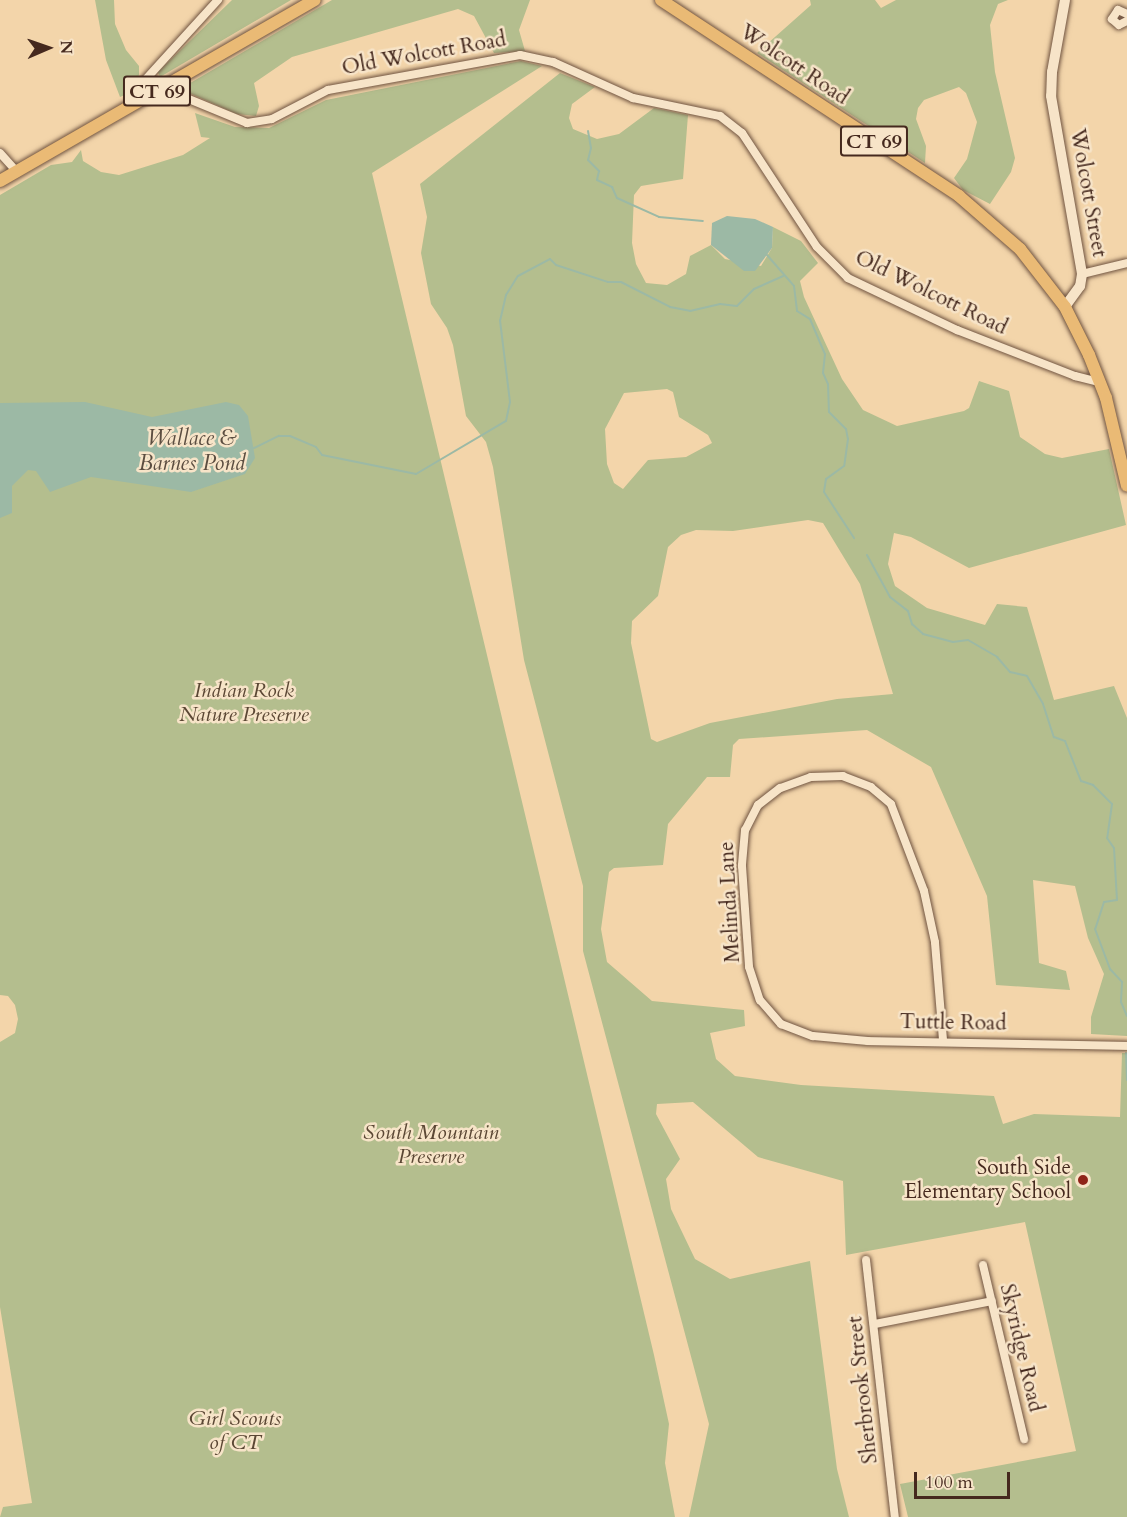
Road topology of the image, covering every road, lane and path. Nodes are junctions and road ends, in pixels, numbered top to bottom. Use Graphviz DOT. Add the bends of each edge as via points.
graph roads {
  1 [pos="218,0"];
  2 [pos="315,0"];
  3 [pos="660,0"];
  4 [pos="1065,0"];
  5 [pos="1127,14"];
  6 [pos="1127,21"];
  7 [pos="162,88"];
  8 [pos="129,107"];
  9 [pos="0,153"];
  10 [pos="16,171"];
  11 [pos="0,181"];
  12 [pos="1127,263"];
  13 [pos="1082,274"];
  14 [pos="1065,307"];
  15 [pos="1100,381"];
  16 [pos="1127,486"];
  17 [pos="781,1024"];
  18 [pos="943,1040"];
  19 [pos="1127,1046"];
  20 [pos="866,1260"];
  21 [pos="983,1265"];
  22 [pos="992,1301"];
  23 [pos="875,1324"];
  24 [pos="1024,1439"];
  25 [pos="895,1517"];
  1 -- 8 [label="street" via="135,90"];
  2 -- 7 [label="main road, CT 69"];
  3 -- 14 [label="main road, Wolcott Road / CT 69" via="959,196 1020,249"];
  4 -- 13 [label="main road, Wolcott Street" via="1052,72 1052,96"];
  5 -- 6 [label="street" via="1118,10 1112,19 1119,26"];
  7 -- 8 [label="main road, CT 69"];
  7 -- 15 [label="street, Old Wolcott Road" via="247,123 272,119 328,90 520,55 553,62 633,98 720,116 742,133 817,247 848,278 957,330 1075,376"];
  8 -- 10 [label="main road, CT 69"];
  9 -- 10 [label="street"];
  10 -- 11 [label="main road, CT 69"];
  12 -- 13 [label="street"];
  13 -- 14 [label="main road, Wolcott Street" via="1080,286"];
  14 -- 15 [label="main road, CT 69"];
  15 -- 16 [label="main road, CT 69"];
  17 -- 18 [label="street, Tuttle Road" via="813,1036 868,1041"];
  17 -- 18 [label="street, Melinda Lane" via="760,1000 749,967 742,866 745,830 758,805 780,788 812,777 843,776 871,787 891,804 906,838 935,942"];
  18 -- 19 [label="street, Tuttle Road"];
  20 -- 23 [label="street, Sherbrook Street"];
  21 -- 22 [label="street, Skyridge Road"];
  22 -- 23 [label="street"];
  22 -- 24 [label="street, Skyridge Road"];
  23 -- 25 [label="street, Sherbrook Street"];
}
